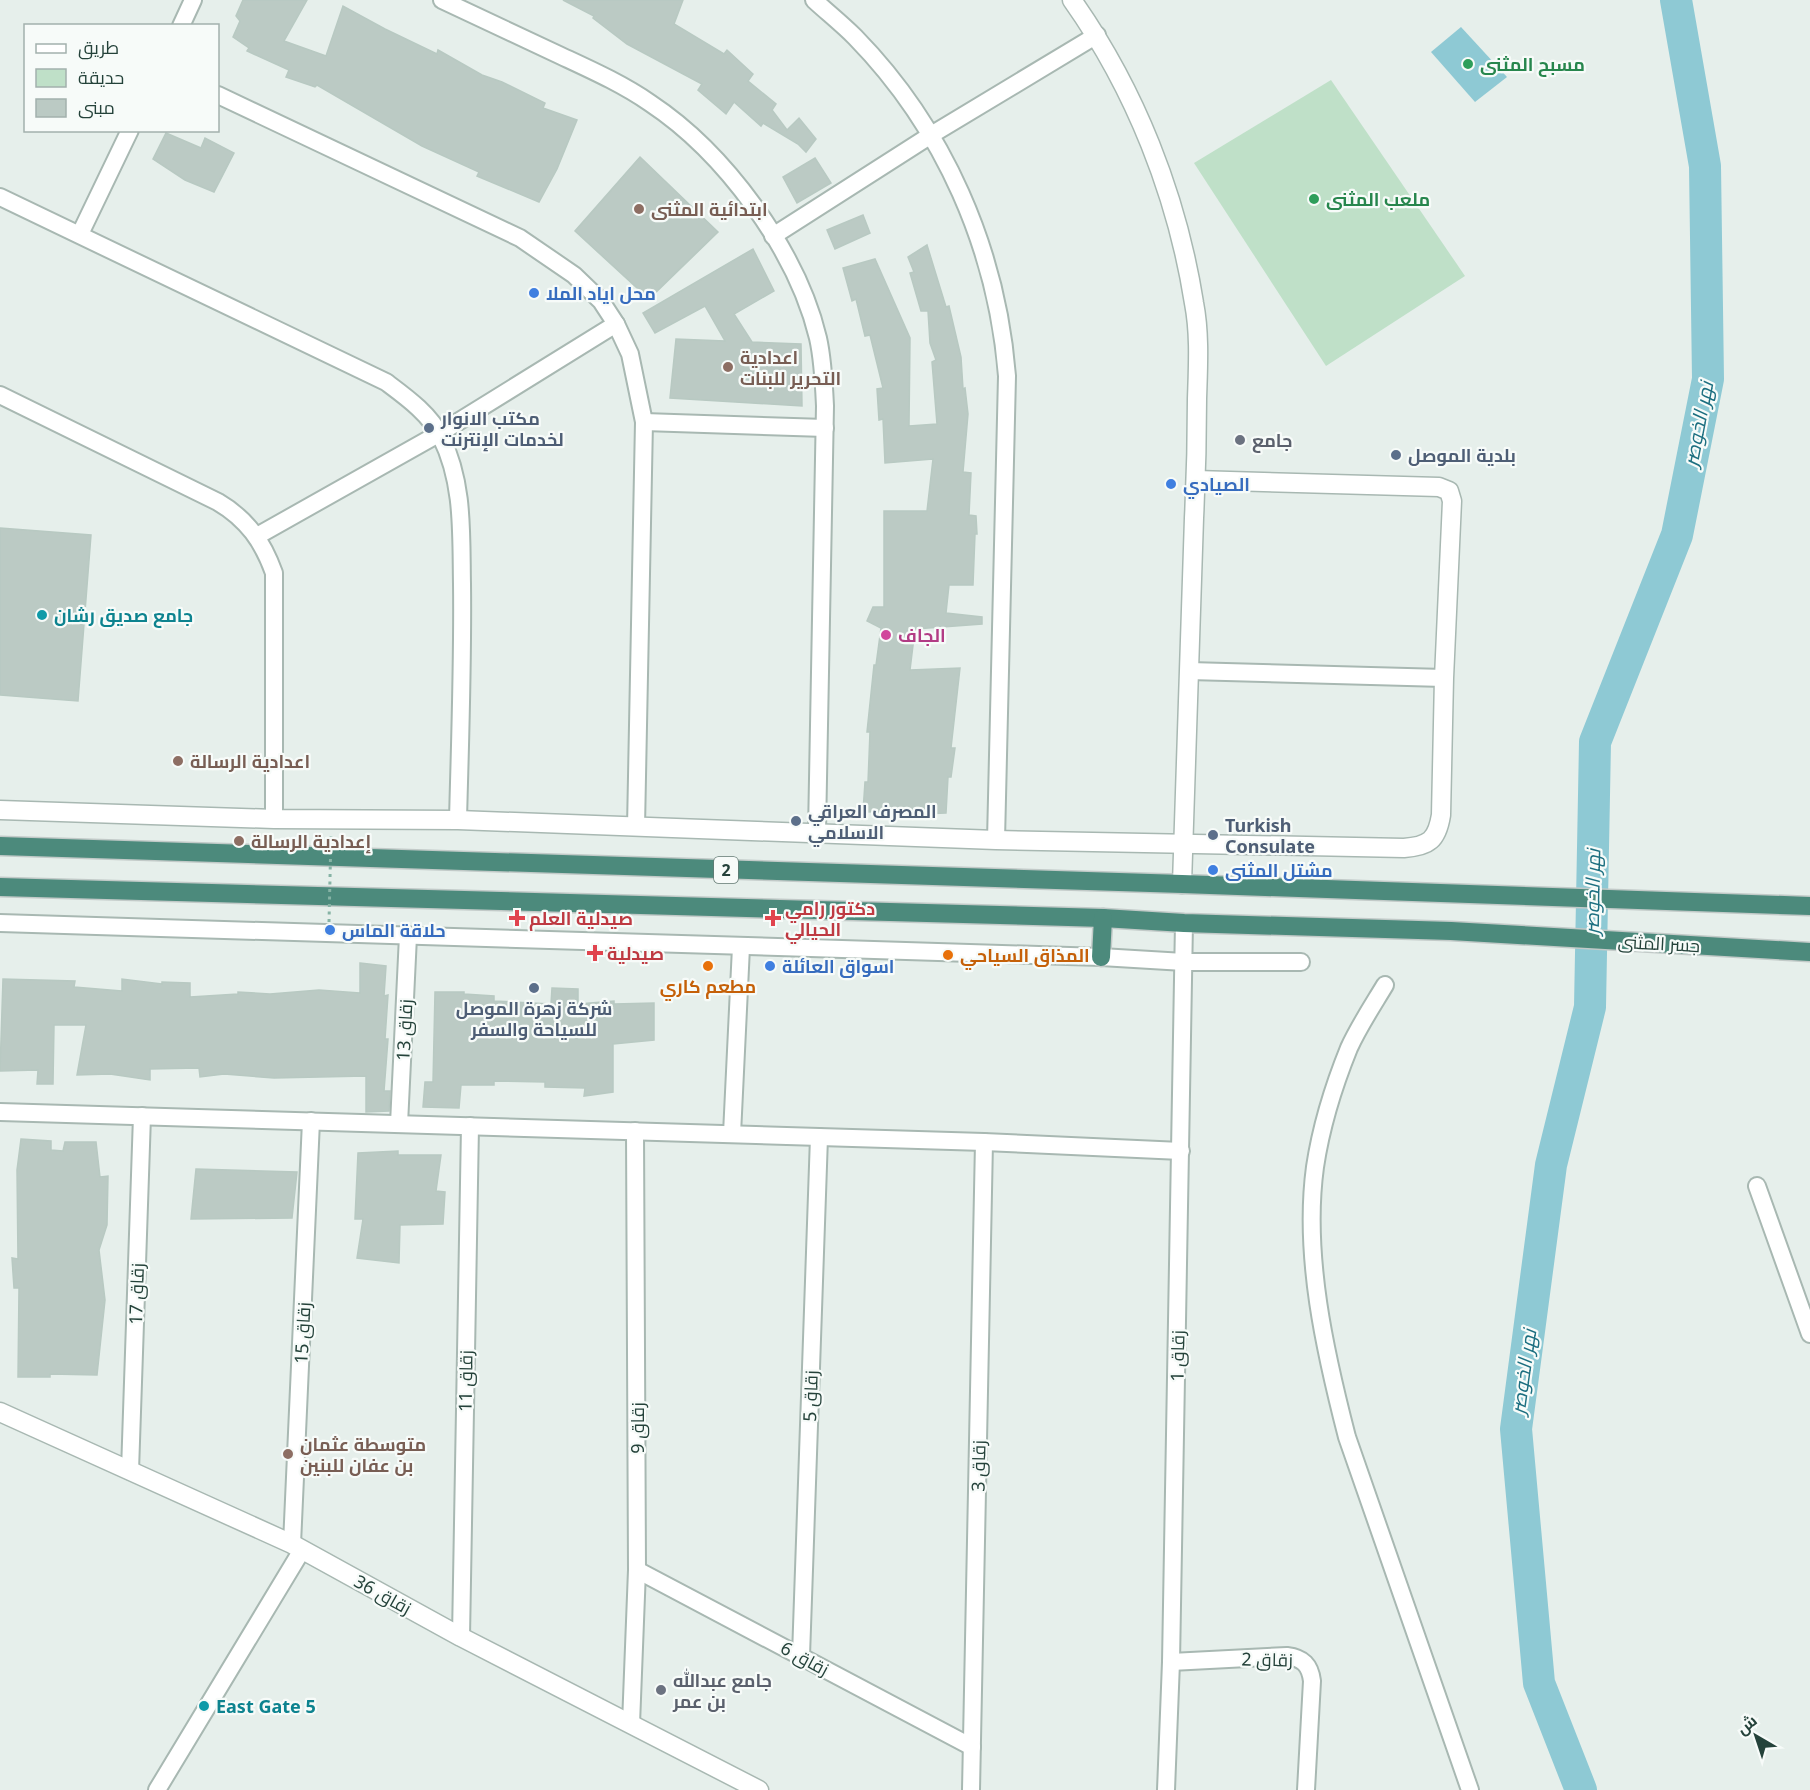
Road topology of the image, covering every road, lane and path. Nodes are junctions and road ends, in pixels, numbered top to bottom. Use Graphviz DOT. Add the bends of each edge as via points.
graph roads {
  1 [pos="194,0"];
  2 [pos="442,0"];
  3 [pos="814,0"];
  4 [pos="1072,0"];
  5 [pos="182,24"];
  6 [pos="1097,35"];
  7 [pos="219,95"];
  8 [pos="129,132"];
  9 [pos="932,135"];
  10 [pos="0,197"];
  11 [pos="80,234"];
  12 [pos="773,236"];
  13 [pos="616,324"];
  14 [pos="0,395"];
  15 [pos="644,422"];
  16 [pos="825,428"];
  17 [pos="440,433"];
  18 [pos="1196,480"];
  19 [pos="256,536"];
  20 [pos="1189,671"];
  21 [pos="1444,678"];
  22 [pos="0,810"];
  23 [pos="274,819"];
  24 [pos="458,820"];
  25 [pos="636,827"];
  26 [pos="817,832"];
  27 [pos="331,835"];
  28 [pos="996,840"];
  29 [pos="1183,845"];
  30 [pos="0,846"];
  31 [pos="1182,884"];
  32 [pos="0,887"];
  33 [pos="1808,905"];
  34 [pos="1103,918"];
  35 [pos="329,922"];
  36 [pos="0,923"];
  37 [pos="1184,923"];
  38 [pos="408,936"];
  39 [pos="741,947"];
  40 [pos="1808,953"];
  41 [pos="1101,957"];
  42 [pos="1184,962"];
  43 [pos="1300,962"];
  44 [pos="1385,985"];
  45 [pos="0,1112"];
  46 [pos="142,1116"];
  47 [pos="312,1121"];
  48 [pos="399,1124"];
  49 [pos="470,1126"];
  50 [pos="635,1131"];
  51 [pos="732,1134"];
  52 [pos="819,1137"];
  53 [pos="984,1142"];
  54 [pos="1182,1150"];
  55 [pos="1757,1186"];
  56 [pos="1810,1334"];
  57 [pos="0,1412"];
  58 [pos="130,1471"];
  59 [pos="297,1547"];
  60 [pos="637,1570"];
  61 [pos="461,1637"];
  62 [pos="801,1656"];
  63 [pos="1171,1662"];
  64 [pos="631,1724"];
  65 [pos="972,1747"];
  66 [pos="157,1790"];
  67 [pos="759,1790"];
  68 [pos="971,1790"];
  69 [pos="1166,1790"];
  70 [pos="1306,1790"];
  71 [pos="1470,1790"];
  1 -- 5 [label="street"];
  2 -- 12 [label="street" via="613,81 650,103 714,157"];
  3 -- 9 [label="street" via="855,37 896,84"];
  4 -- 6 [label="street"];
  6 -- 9 [label="street"];
  6 -- 18 [label="street" via="1133,104 1163,177 1181,238 1195,304"];
  7 -- 13 [label="street" via="520,238 574,275 601,301"];
  8 -- 11 [label="street"];
  9 -- 12 [label="street"];
  9 -- 28 [label="street" via="983,247 1004,339"];
  10 -- 11 [label="street"];
  11 -- 17 [label="street" via="386,382 412,402"];
  12 -- 16 [label="street" via="790,264 818,338"];
  13 -- 15 [label="street" via="630,354"];
  13 -- 17 [label="street"];
  14 -- 19 [label="street" via="218,502 245,522"];
  15 -- 16 [label="street"];
  15 -- 25 [label="street"];
  16 -- 26 [label="street"];
  17 -- 19 [label="street"];
  17 -- 24 [label="street" via="457,480 461,507 463,620"];
  18 -- 20 [label="street"];
  18 -- 21 [label="street" via="1439,487 1449,491 1452,501"];
  19 -- 23 [label="street" via="273,573"];
  20 -- 21 [label="street"];
  20 -- 29 [label="street"];
  21 -- 29 [label="street" via="1441,815 1431,841 1420,847 1404,848"];
  22 -- 23 [label="street"];
  23 -- 24 [label="street"];
  24 -- 25 [label="street"];
  25 -- 26 [label="street"];
  26 -- 28 [label="street"];
  27 -- 35 [label="path, bridge"];
  28 -- 29 [label="street"];
  29 -- 31 [label="street"];
  30 -- 31 [label="highway, 2"];
  31 -- 33 [label="highway, 2"];
  32 -- 34 [label="highway, 2"];
  34 -- 37 [label="highway, 2"];
  34 -- 41 [label="highway"];
  36 -- 38 [label="street"];
  37 -- 40 [label="highway, جسر المثنى / 2" via="1451,932"];
  37 -- 42 [label="street, زقاق 1"];
  38 -- 39 [label="street"];
  38 -- 48 [label="street, زقاق 13"];
  39 -- 41 [label="street"];
  39 -- 51 [label="street"];
  41 -- 42 [label="street"];
  42 -- 43 [label="street"];
  42 -- 54 [label="street, زقاق 1"];
  44 -- 71 [label="street" via="1350,1047 1334,1090 1315,1166 1314,1256 1325,1344 1347,1437"];
  45 -- 46 [label="street"];
  46 -- 47 [label="street"];
  46 -- 58 [label="street, زقاق 17"];
  47 -- 48 [label="street"];
  47 -- 59 [label="street, زقاق 15"];
  48 -- 49 [label="street"];
  49 -- 50 [label="street"];
  49 -- 61 [label="street, زقاق 11"];
  50 -- 51 [label="street"];
  50 -- 60 [label="street, زقاق 9"];
  51 -- 52 [label="street"];
  52 -- 53 [label="street"];
  52 -- 62 [label="street, زقاق 5"];
  53 -- 54 [label="street"];
  53 -- 65 [label="street, زقاق 3"];
  54 -- 63 [label="street, زقاق 1"];
  55 -- 56 [label="street"];
  57 -- 58 [label="street, زقاق 36"];
  58 -- 59 [label="street, زقاق 36"];
  59 -- 61 [label="street, زقاق 36"];
  59 -- 66 [label="street"];
  60 -- 62 [label="street, زقاق 6"];
  60 -- 64 [label="street, زقاق 9"];
  61 -- 64 [label="street, زقاق 36"];
  62 -- 65 [label="street, زقاق 6"];
  63 -- 69 [label="street, زقاق 1"];
  63 -- 70 [label="street, زقاق 2" via="1287,1656 1306,1663 1312,1681"];
  64 -- 67 [label="street, زقاق 36"];
  65 -- 68 [label="street, زقاق 3"];
}
